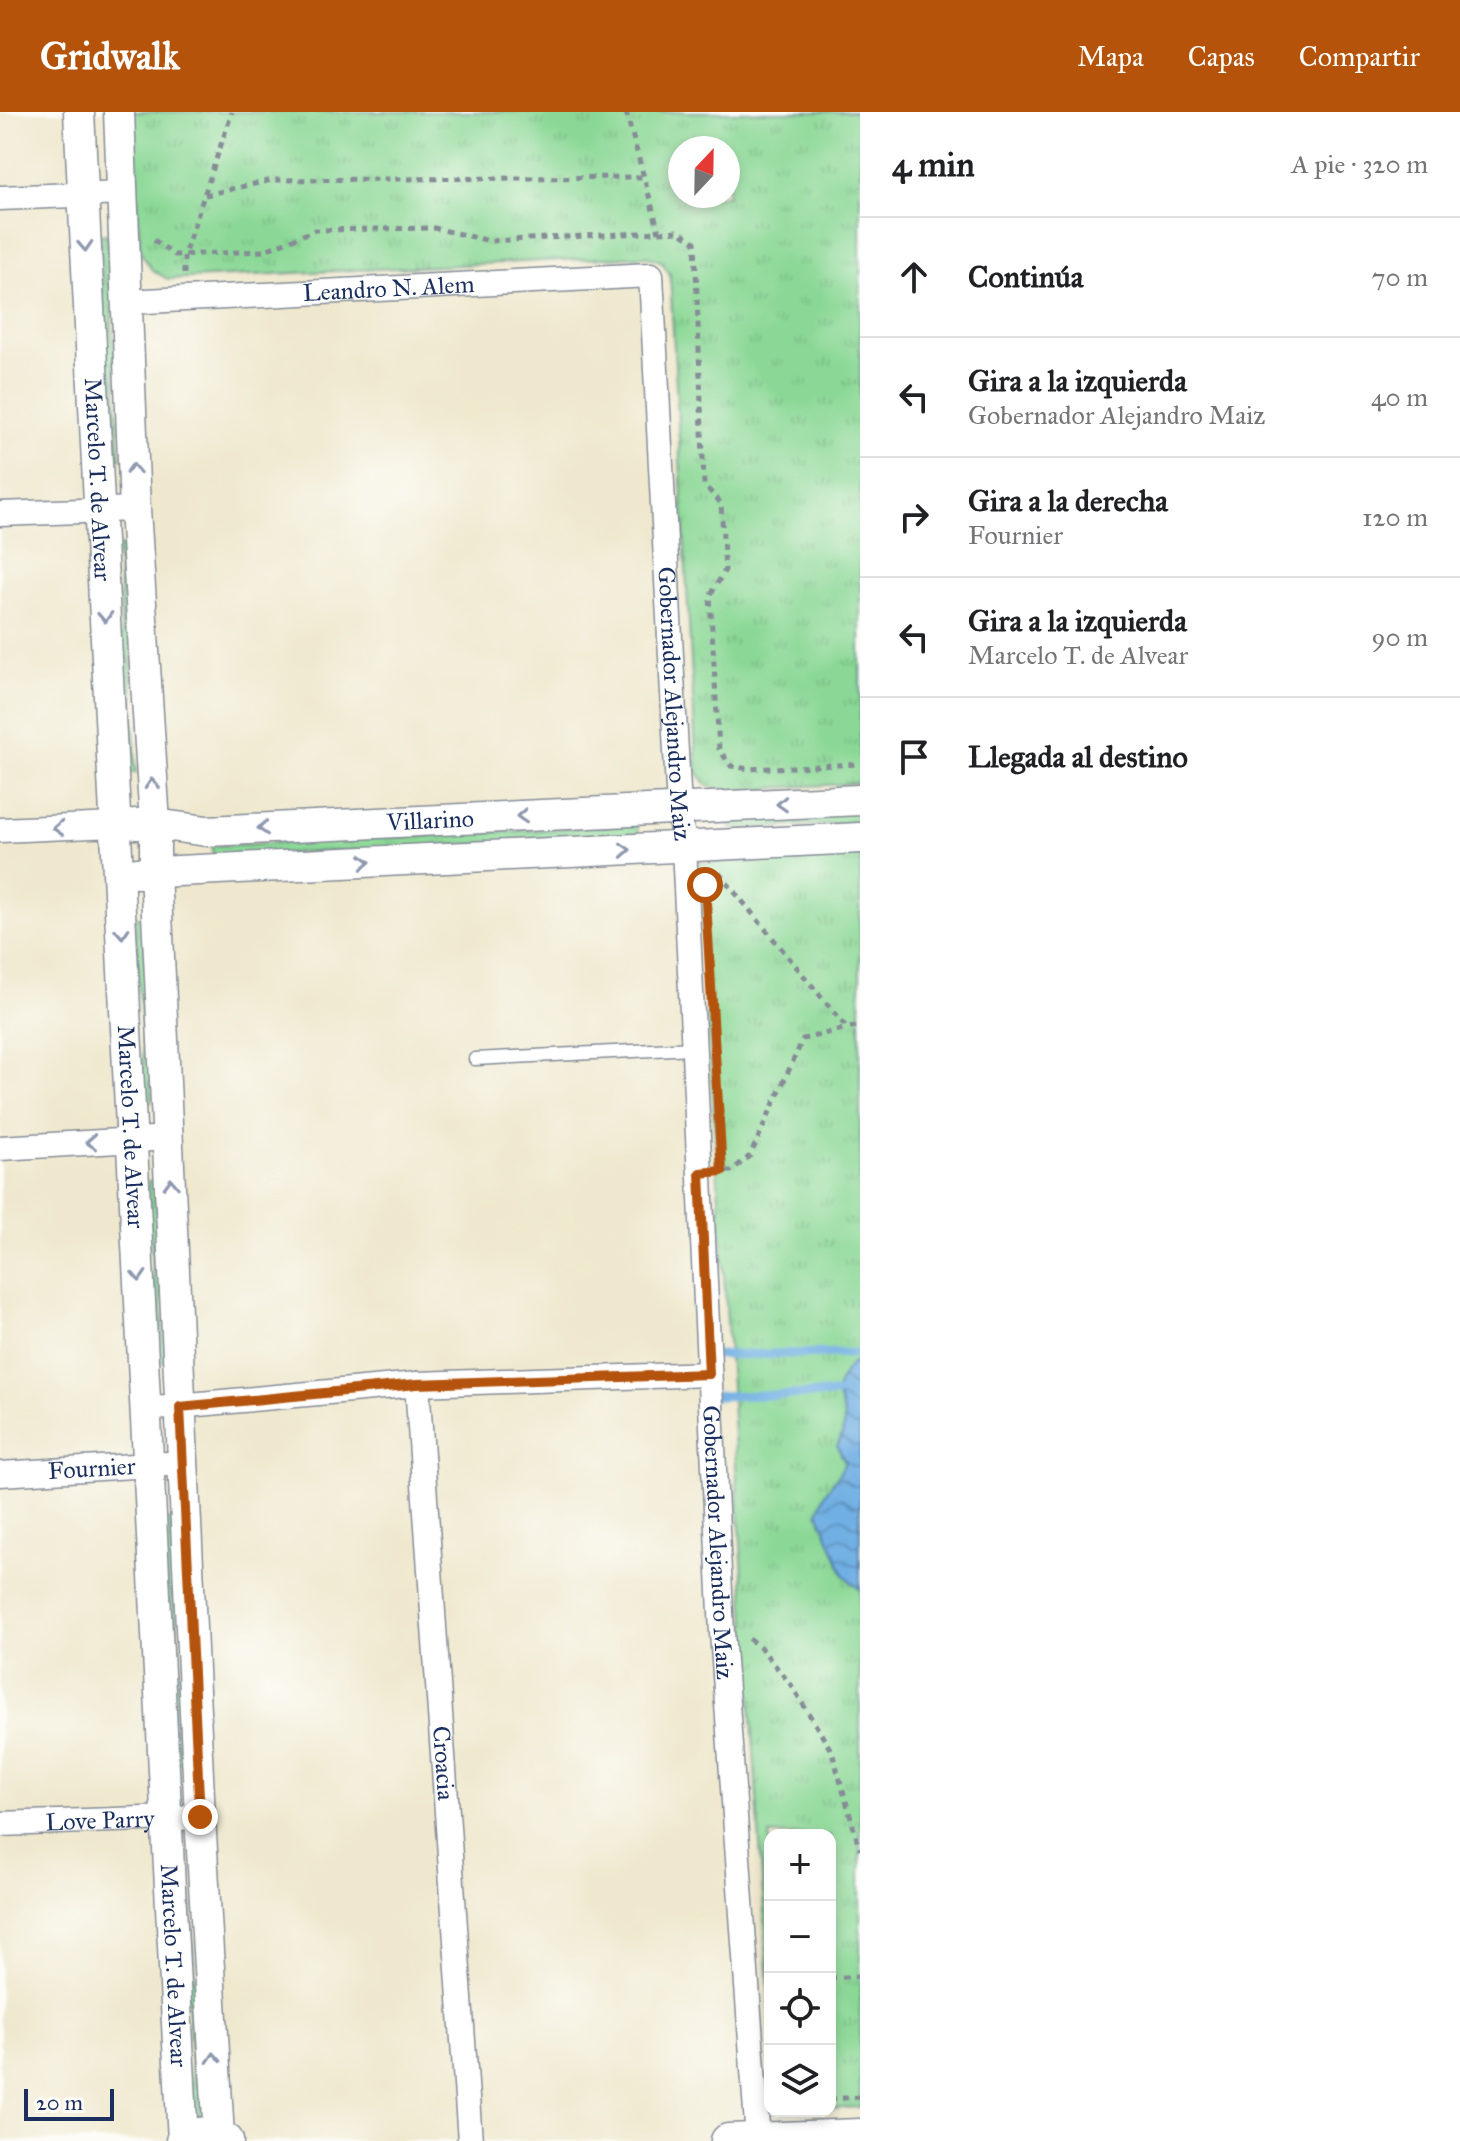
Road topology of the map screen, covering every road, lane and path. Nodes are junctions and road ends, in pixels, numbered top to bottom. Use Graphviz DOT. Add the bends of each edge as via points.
graph roads {
  1 [pos="79,112"];
  2 [pos="119,112"];
  3 [pos="232,112"];
  4 [pos="626,112"];
  5 [pos="644,177"];
  6 [pos="123,193"];
  7 [pos="83,195"];
  8 [pos="205,195"];
  9 [pos="0,198"];
  10 [pos="659,232"];
  11 [pos="151,238"];
  12 [pos="184,255"];
  13 [pos="651,275"];
  14 [pos="127,302"];
  15 [pos="99,509"];
  16 [pos="135,509"];
  17 [pos="0,514"];
  18 [pos="860,764"];
  19 [pos="860,800"];
  20 [pos="679,809"];
  21 [pos="155,824"];
  22 [pos="115,825"];
  23 [pos="0,830"];
  24 [pos="860,838"];
  25 [pos="684,847"];
  26 [pos="725,866"];
  27 [pos="155,872"];
  28 [pos="119,873"];
  29 [pos="860,1025"];
  30 [pos="847,1028"];
  31 [pos="693,1048"];
  32 [pos="475,1059"];
  33 [pos="169,1138"];
  34 [pos="132,1140"];
  35 [pos="0,1148"];
  36 [pos="700,1173"];
  37 [pos="709,1374"];
  38 [pos="417,1384"];
  39 [pos="180,1407"];
  40 [pos="145,1409"];
  41 [pos="184,1463"];
  42 [pos="147,1465"];
  43 [pos="0,1474"];
  44 [pos="722,1633"];
  45 [pos="748,1639"];
  46 [pos="749,1654"];
  47 [pos="200,1817"];
  48 [pos="165,1818"];
  49 [pos="0,1824"];
  50 [pos="860,1850"];
  51 [pos="860,1976"];
  52 [pos="836,1978"];
  53 [pos="860,2097"];
  54 [pos="836,2099"];
  55 [pos="860,2136"];
  56 [pos="223,2139"];
  57 [pos="758,2140"];
  58 [pos="183,2141"];
  59 [pos="470,2141"];
  60 [pos="728,2141"];
  1 -- 7 [label="street, Marcelo T. de Alvear"];
  2 -- 6 [label="street, Marcelo T. de Alvear"];
  3 -- 8 [label="path"];
  4 -- 5 [label="path"];
  5 -- 8 [label="path" via="272,180"];
  5 -- 10 [label="path"];
  6 -- 7 [label="street"];
  6 -- 14 [label="street, Marcelo T. de Alvear"];
  7 -- 9 [label="street"];
  7 -- 15 [label="street, Marcelo T. de Alvear, one-way"];
  8 -- 12 [label="path"];
  10 -- 12 [label="path" via="490,241 434,228 315,230 263,251"];
  10 -- 18 [label="path" via="679,231 695,242 704,485 721,503 725,570 710,596 719,749 731,766 749,769"];
  11 -- 12 [label="path" via="175,255"];
  13 -- 14 [label="street, Leandro N. Alem"];
  13 -- 20 [label="street, Gobernador Alejandro Maiz"];
  16 -- 14 [label="street, Marcelo T. de Alvear, one-way"];
  15 -- 16 [label="street"];
  15 -- 17 [label="street"];
  15 -- 22 [label="street, Marcelo T. de Alvear, one-way"];
  21 -- 16 [label="street, Marcelo T. de Alvear, one-way"];
  19 -- 20 [label="street, Villarino, one-way"];
  20 -- 21 [label="street, Villarino, one-way" via="207,831"];
  20 -- 25 [label="street, Gobernador Alejandro Maiz"];
  21 -- 22 [label="street, Villarino"];
  21 -- 27 [label="street, Marcelo T. de Alvear"];
  22 -- 23 [label="street, Villarino, one-way"];
  22 -- 28 [label="street, Marcelo T. de Alvear"];
  24 -- 25 [label="street, Villarino"];
  27 -- 25 [label="street, Villarino, one-way"];
  25 -- 31 [label="street, Gobernador Alejandro Maiz"];
  26 -- 30 [label="path" via="714,870"];
  27 -- 28 [label="street, Villarino"];
  27 -- 33 [label="street, Marcelo T. de Alvear"];
  28 -- 34 [label="street, Marcelo T. de Alvear, one-way"];
  29 -- 30 [label="path"];
  30 -- 36 [label="path" via="803,1039 750,1156 731,1171"];
  31 -- 32 [label="lane"];
  31 -- 36 [label="street, Gobernador Alejandro Maiz"];
  33 -- 34 [label="street"];
  39 -- 33 [label="street, Marcelo T. de Alvear, one-way"];
  34 -- 35 [label="street, one-way"];
  34 -- 40 [label="street, Marcelo T. de Alvear, one-way"];
  36 -- 37 [label="street, Gobernador Alejandro Maiz"];
  37 -- 38 [label="street"];
  37 -- 44 [label="street, Gobernador Alejandro Maiz"];
  38 -- 39 [label="street"];
  38 -- 59 [label="street, Croacia"];
  39 -- 40 [label="street"];
  39 -- 41 [label="street, Marcelo T. de Alvear"];
  40 -- 42 [label="street, Marcelo T. de Alvear"];
  41 -- 42 [label="street, Fournier"];
  41 -- 47 [label="street, Marcelo T. de Alvear"];
  42 -- 43 [label="street, Fournier"];
  42 -- 48 [label="street, Marcelo T. de Alvear"];
  44 -- 45 [label="path"];
  44 -- 57 [label="street, Gobernador Alejandro Maiz"];
  45 -- 46 [label="path"];
  45 -- 50 [label="path" via="792,1686 832,1752"];
  47 -- 48 [label="street, Love Parry"];
  56 -- 47 [label="street, Marcelo T. de Alvear, one-way"];
  48 -- 49 [label="street, Love Parry"];
  48 -- 58 [label="street, Marcelo T. de Alvear"];
  51 -- 52 [label="path"];
  53 -- 54 [label="path"];
  55 -- 57 [label="main road"];
  56 -- 58 [label="main road" via="209,2133"];
  57 -- 60 [label="main road"];
}
